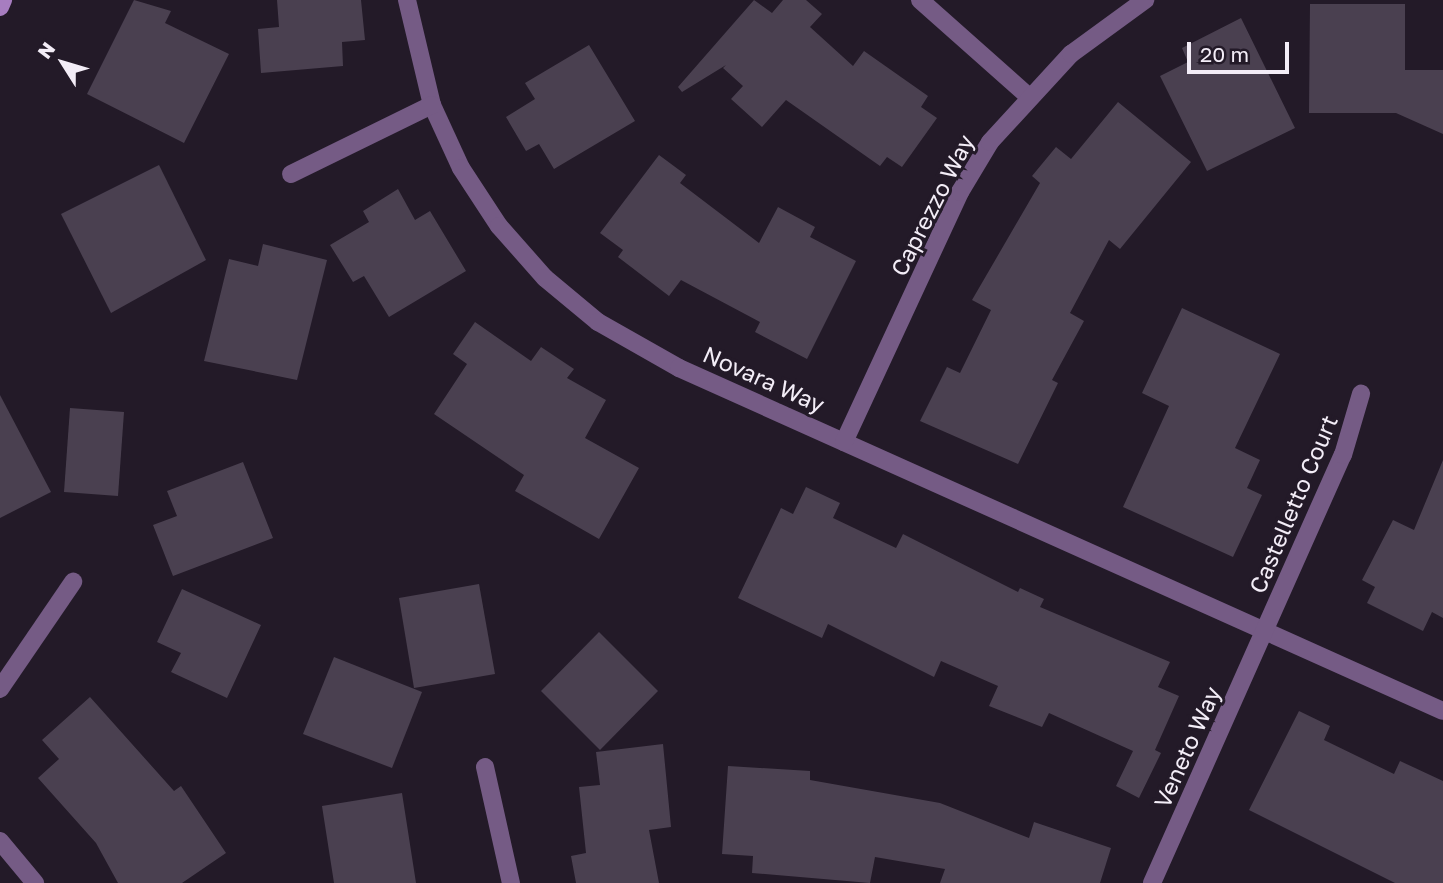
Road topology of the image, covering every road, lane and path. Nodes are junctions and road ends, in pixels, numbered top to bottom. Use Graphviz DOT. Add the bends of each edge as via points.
graph roads {
  1 [pos="3,0"];
  2 [pos="407,0"];
  3 [pos="920,0"];
  4 [pos="1145,0"];
  5 [pos="0,8"];
  6 [pos="1028,96"];
  7 [pos="432,105"];
  8 [pos="291,174"];
  9 [pos="1361,394"];
  10 [pos="844,442"];
  11 [pos="73,582"];
  12 [pos="1265,631"];
  13 [pos="0,690"];
  14 [pos="1443,711"];
  15 [pos="485,767"];
  16 [pos="0,841"];
  17 [pos="35,883"];
  18 [pos="511,883"];
  19 [pos="1152,883"];
  1 -- 5 [label="street"];
  2 -- 7 [label="street, Novara Way"];
  3 -- 6 [label="street"];
  4 -- 6 [label="street, Caprezzo Way" via="1071,54"];
  6 -- 10 [label="street, Caprezzo Way" via="990,142 960,192"];
  7 -- 8 [label="street"];
  7 -- 10 [label="street, Novara Way" via="461,168 499,226 545,278 598,322 679,368"];
  9 -- 12 [label="street, Castelletto Court" via="1343,455"];
  10 -- 12 [label="street, Novara Way"];
  11 -- 13 [label="street"];
  12 -- 14 [label="street, Novara Way"];
  12 -- 19 [label="street, Veneto Way"];
  15 -- 18 [label="street"];
  16 -- 17 [label="street"];
}
